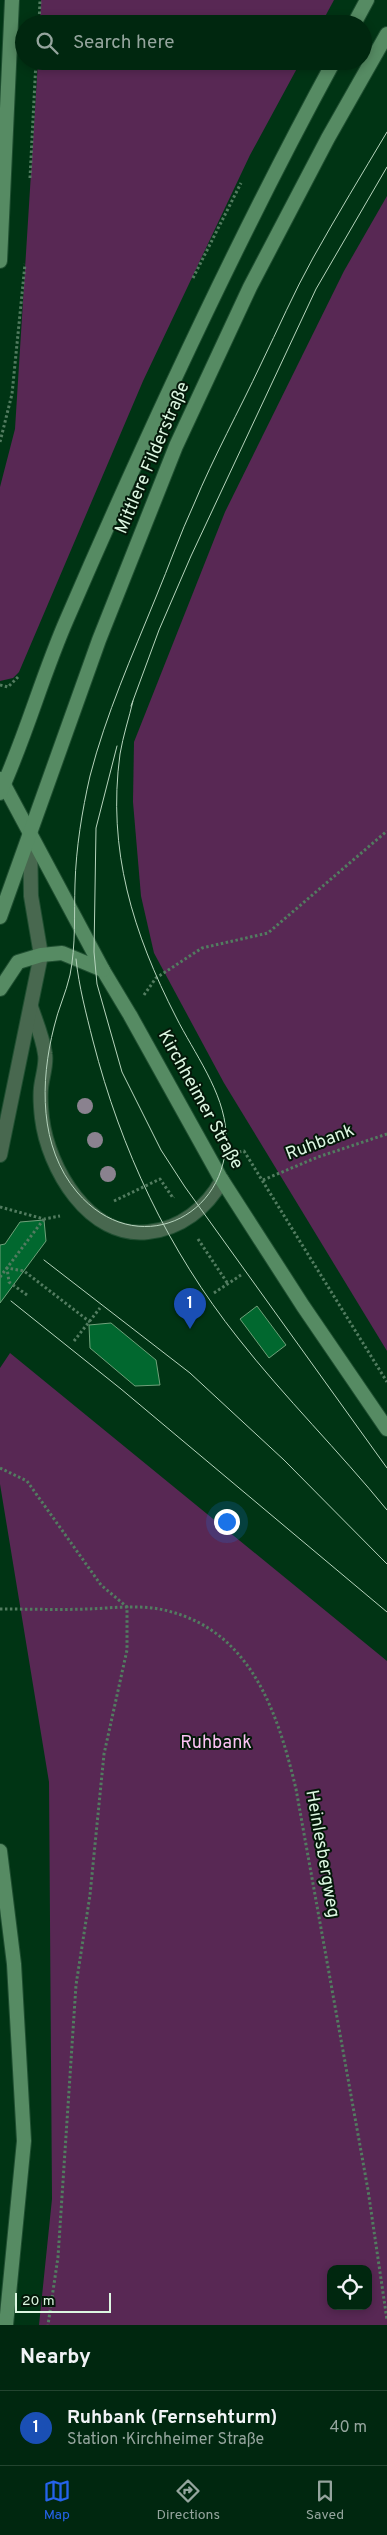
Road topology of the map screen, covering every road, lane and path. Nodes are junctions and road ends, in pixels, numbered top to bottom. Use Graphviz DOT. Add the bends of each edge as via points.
graph roads {
  1 [pos="12,0"];
  2 [pos="40,0"];
  3 [pos="367,0"];
  4 [pos="39,15"];
  5 [pos="359,15"];
  6 [pos="387,34"];
  7 [pos="372,60"];
  8 [pos="329,70"];
  9 [pos="367,70"];
  10 [pos="0,261"];
  11 [pos="1,785"];
  12 [pos="30,832"];
  13 [pos="387,832"];
  14 [pos="0,917"];
  15 [pos="41,955"];
  16 [pos="103,970"];
  17 [pos="0,989"];
  18 [pos="31,1007"];
  19 [pos="130,1015"];
  20 [pos="387,1134"];
  21 [pos="0,1154"];
  22 [pos="222,1180"];
  23 [pos="179,1193"];
  24 [pos="0,1208"];
  25 [pos="89,1211"];
  26 [pos="44,1219"];
  27 [pos="197,1237"];
  28 [pos="7,1268"];
  29 [pos="241,1275"];
  30 [pos="0,1277"];
  31 [pos="228,1284"];
  32 [pos="214,1293"];
  33 [pos="27,1295"];
  34 [pos="100,1308"];
  35 [pos="90,1322"];
  36 [pos="74,1341"];
  37 [pos="387,1382"];
  38 [pos="387,1429"];
  39 [pos="0,1468"];
  40 [pos="127,1608"];
  41 [pos="0,1609"];
  42 [pos="0,1851"];
  43 [pos="387,2320"];
  44 [pos="6,2325"];
  45 [pos="48,2325"];
  1 -- 10 [label="main road"];
  2 -- 4 [label="path"];
  3 -- 5 [label="main road"];
  6 -- 7 [label="main road, Mittlere Filderstraße"];
  8 -- 11 [label="main road, Mittlere Filderstraße" via="224,271 153,422 65,622"];
  9 -- 12 [label="main road, Mittlere Filderstraße" via="250,286 176,446 99,640"];
  11 -- 12 [label="main road, Kirchheimer Straße"];
  12 -- 14 [label="main road, Mittlere Filderstraße"];
  12 -- 15 [label="lane" via="31,896"];
  12 -- 16 [label="main road, Kirchheimer Straße"];
  13 -- 19 [label="path" via="268,933 202,948 156,978"];
  15 -- 16 [label="main road" via="62,953"];
  15 -- 17 [label="main road" via="18,962"];
  15 -- 18 [label="lane"];
  16 -- 19 [label="main road, Kirchheimer Straße"];
  18 -- 21 [label="lane"];
  18 -- 25 [label="lane" via="46,1055 41,1090 42,1119 48,1144 66,1186"];
  19 -- 22 [label="main road, Kirchheimer Straße"];
  20 -- 37 [label="path, Ruhbank" via="263,1180"];
  22 -- 25 [label="lane" via="214,1195 200,1208 186,1220 165,1229 134,1232 104,1222"];
  22 -- 38 [label="main road, Kirchheimer Straße" via="302,1306"];
  23 -- 25 [label="path" via="173,1198 160,1179"];
  24 -- 26 [label="path"];
  25 -- 26 [label="path"];
  26 -- 28 [label="path"];
  27 -- 31 [label="path"];
  28 -- 30 [label="path"];
  28 -- 33 [label="path" via="9,1282"];
  28 -- 35 [label="path" via="24,1271"];
  29 -- 31 [label="path"];
  31 -- 32 [label="path"];
  34 -- 35 [label="path"];
  35 -- 36 [label="path"];
  39 -- 40 [label="path" via="27,1481 101,1585"];
  40 -- 41 [label="path, Heinlesbergweg"];
  40 -- 43 [label="path, Heinlesbergweg" via="167,1610 204,1623 250,1668 271,1703 285,1742 296,1789 368,2190"];
  40 -- 45 [label="path" via="128,1650 104,1754 90,1895 76,1985 58,2257"];
  42 -- 44 [label="main road" via="14,1964 24,2141"];
}
